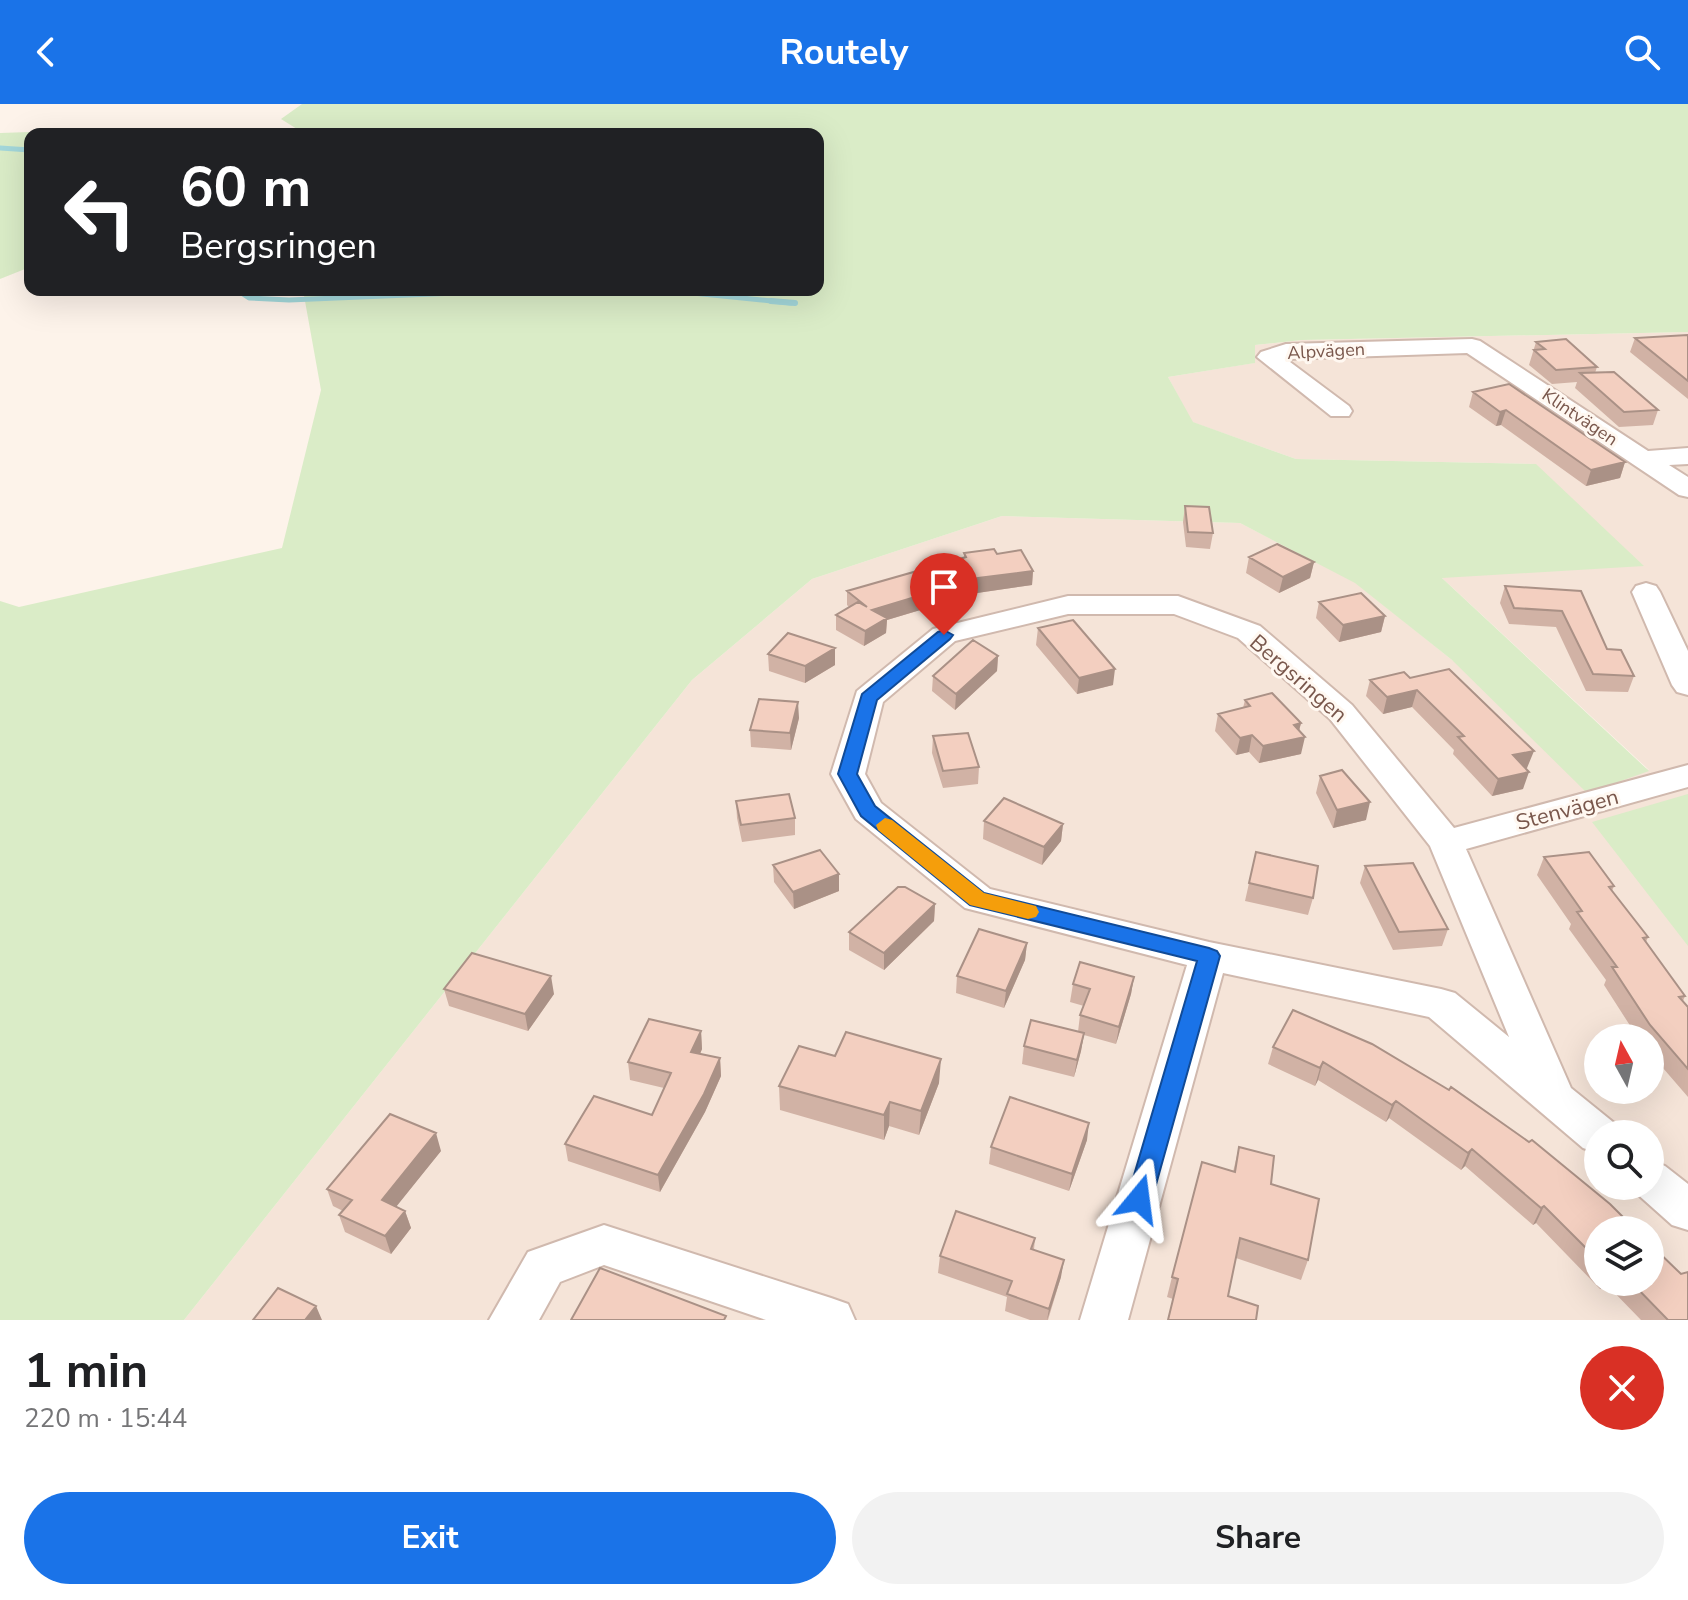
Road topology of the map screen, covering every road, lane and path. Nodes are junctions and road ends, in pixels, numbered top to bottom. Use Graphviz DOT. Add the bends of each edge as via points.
graph roads {
  1 [pos="1472,346"];
  2 [pos="1340,411"];
  3 [pos="1688,456"];
  4 [pos="1643,459"];
  5 [pos="1688,489"];
  6 [pos="1646,592"];
  7 [pos="1688,685"];
  8 [pos="1688,776"];
  9 [pos="1446,842"];
  10 [pos="1209,956"];
  11 [pos="1554,1097"];
  12 [pos="1584,1123"];
  13 [pos="1664,1191"];
  14 [pos="1688,1211"];
  15 [pos="513,1320"];
  16 [pos="831,1320"];
  17 [pos="1104,1320"];
  1 -- 2 [label="street, Alpvägen" via="1286,351 1269,357"];
  1 -- 4 [label="street, Klintvägen"];
  3 -- 4 [label="street"];
  4 -- 5 [label="street, Klintvägen"];
  6 -- 7 [label="street"];
  8 -- 9 [label="street, Stenvägen"];
  9 -- 10 [label="street, Bergsringen" via="1341,712 1249,632 1178,605 1068,605 944,635 868,698 848,774 861,799 868,811 978,899"];
  9 -- 11 [label="street, Bergsringen"];
  10 -- 11 [label="street, Bergsringen" via="1441,1004"];
  10 -- 17 [label="street"];
  11 -- 12 [label="street, Bergsringen"];
  13 -- 14 [label="street"];
  15 -- 16 [label="street" via="544,1267 604,1245"];
}
